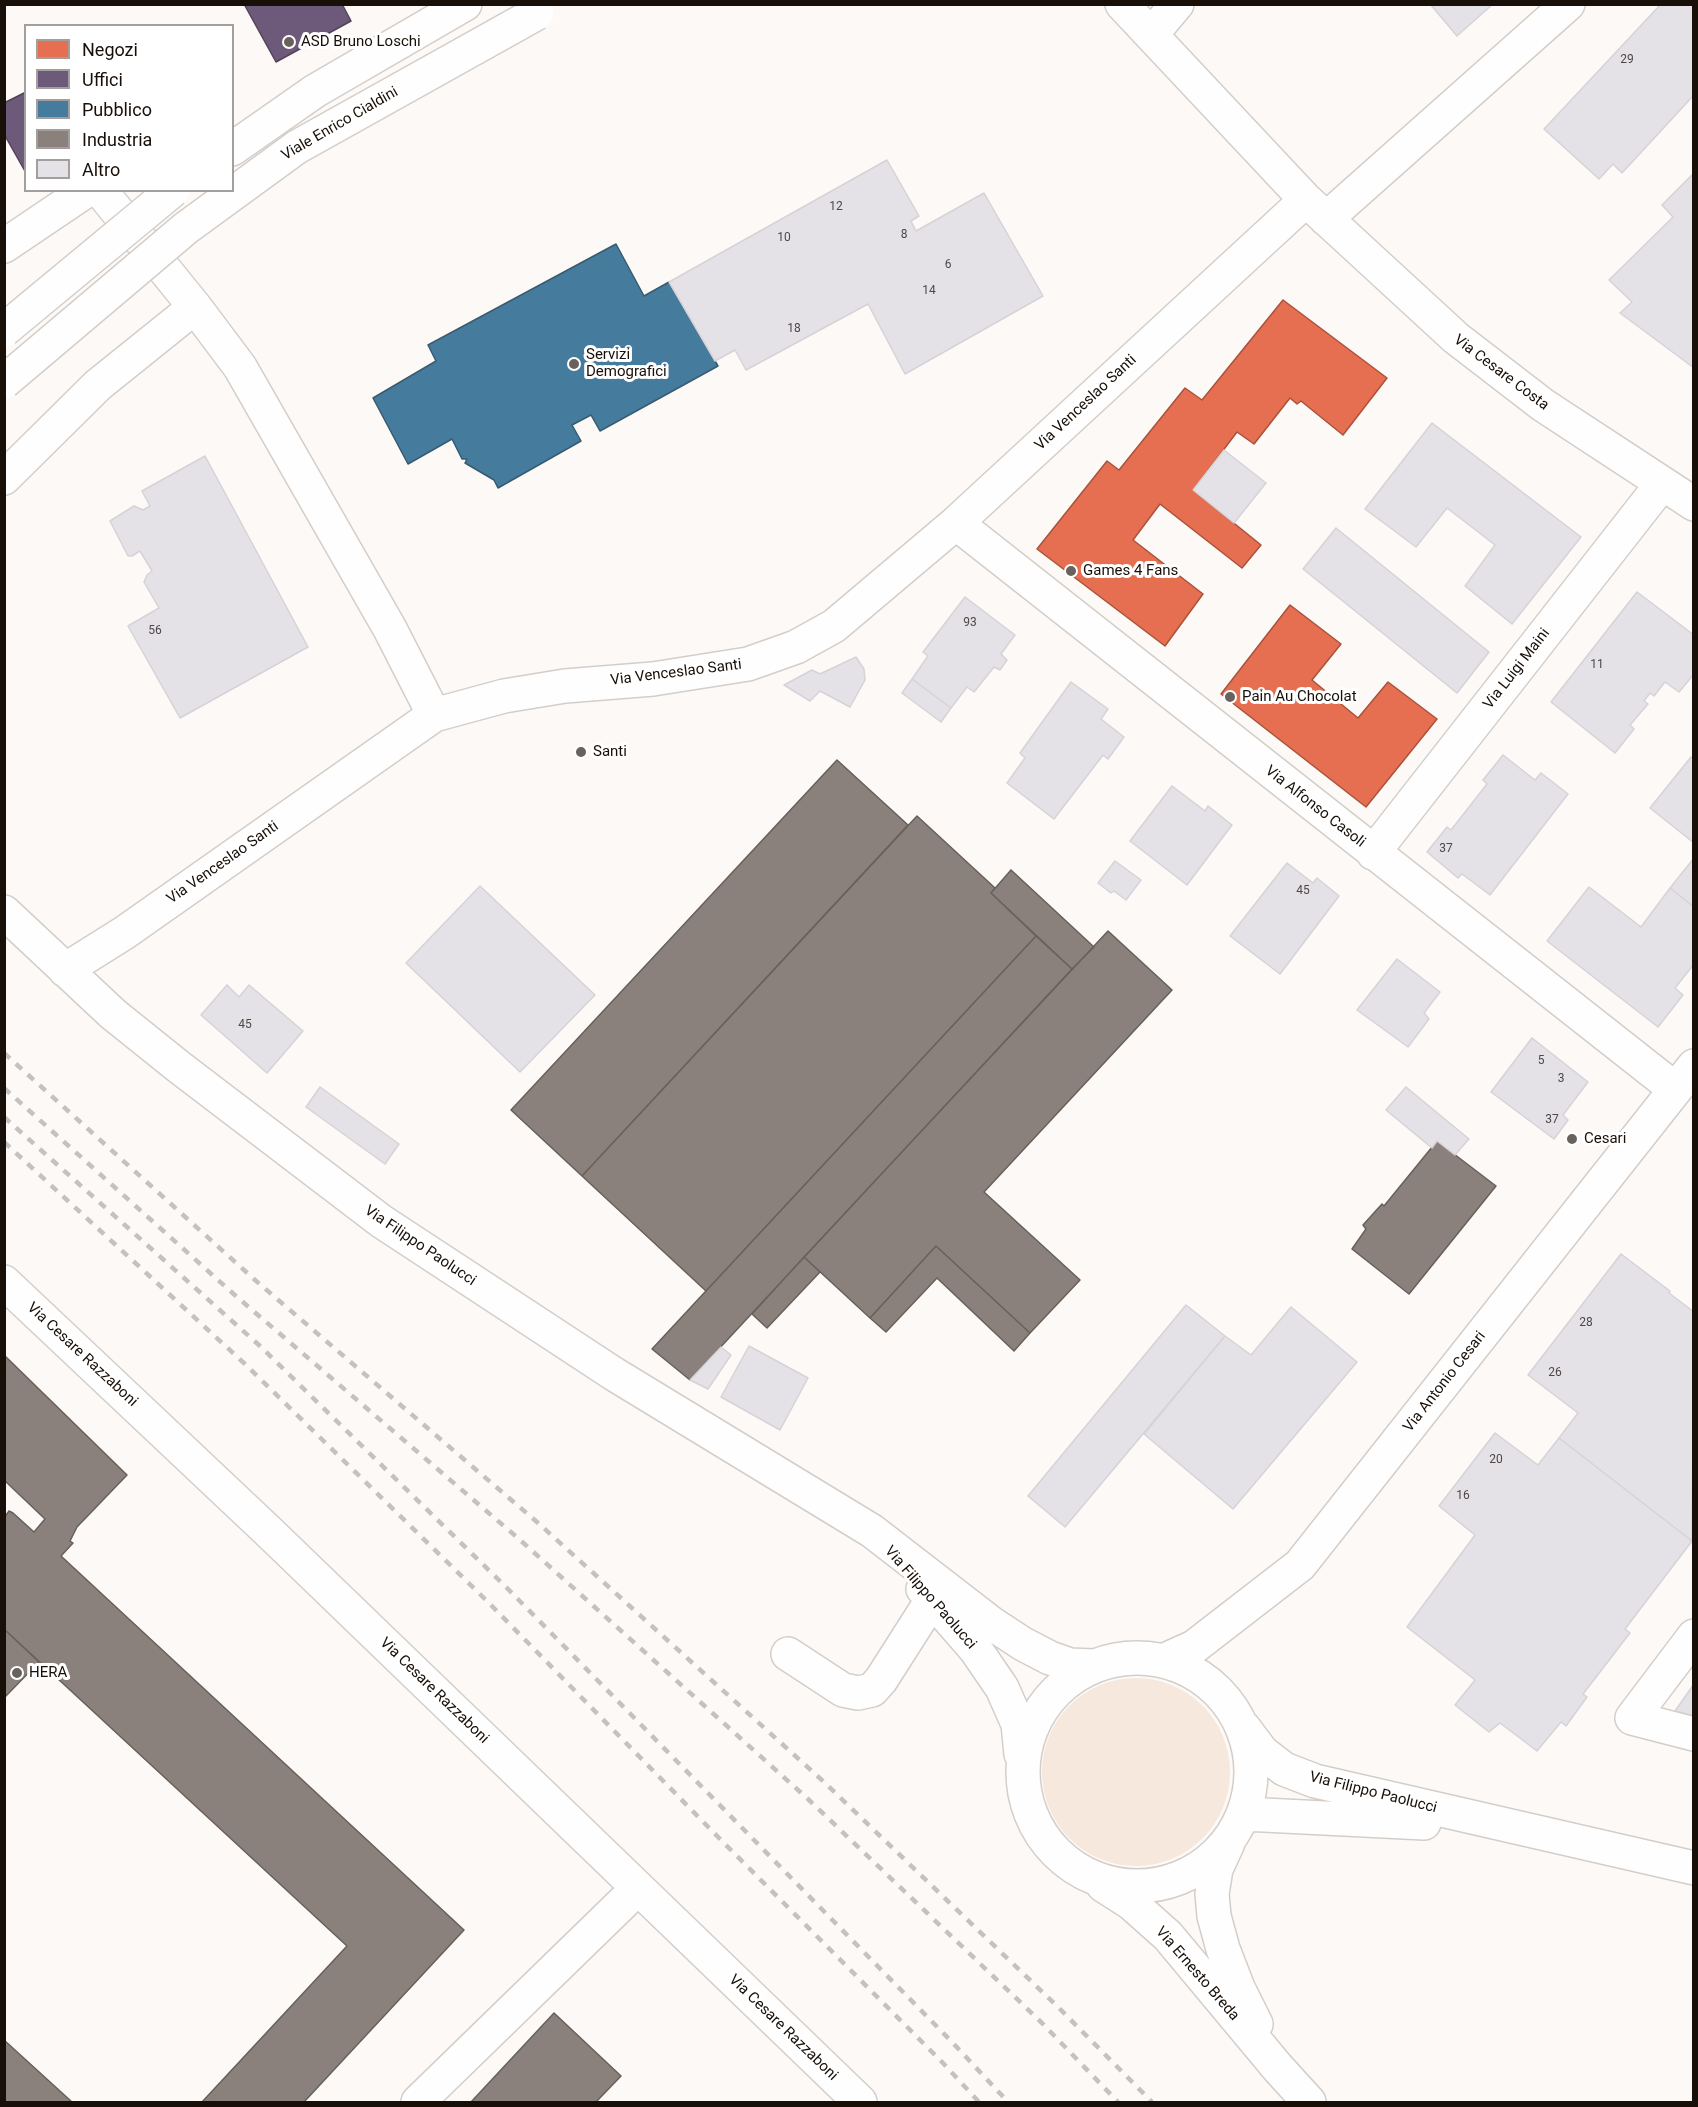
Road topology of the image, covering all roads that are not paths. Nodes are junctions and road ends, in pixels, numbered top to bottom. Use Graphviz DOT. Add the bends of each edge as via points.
graph roads {
  1 [pos="465,4"];
  2 [pos="1122,4"];
  3 [pos="1177,4"];
  4 [pos="1568,4"];
  5 [pos="545,9"];
  6 [pos="1151,35"];
  7 [pos="234,148"];
  8 [pos="84,192"];
  9 [pos="102,192"];
  10 [pos="171,192"];
  11 [pos="1316,210"];
  12 [pos="4,246"];
  13 [pos="195,308"];
  14 [pos="4,330"];
  15 [pos="4,382"];
  16 [pos="4,478"];
  17 [pos="1661,485"];
  18 [pos="1694,504"];
  19 [pos="956,523"];
  20 [pos="434,715"];
  21 [pos="1373,853"];
  22 [pos="4,912"];
  23 [pos="65,970"];
  24 [pos="1684,1077"];
  25 [pos="4,1282"];
  26 [pos="872,1531"];
  27 [pos="932,1600"];
  28 [pos="1694,1636"];
  29 [pos="788,1654"];
  30 [pos="1163,1661"];
  31 [pos="1094,1666"];
  32 [pos="1237,1719"];
  33 [pos="1694,1734"];
  34 [pos="1023,1766"];
  35 [pos="1237,1826"];
  36 [pos="1530,1829"];
  37 [pos="1694,1868"];
  38 [pos="1078,1871"];
  39 [pos="638,1888"];
  40 [pos="1278,2068"];
  41 [pos="418,2103"];
  42 [pos="860,2103"];
  43 [pos="1309,2103"];
  1 -- 7 [label="street" via="315,91"];
  2 -- 6 [label="street, Via Cesare Costa"];
  3 -- 6 [label="street"];
  4 -- 11 [label="street"];
  5 -- 15 [label="street, Viale Enrico Cialdini, bridge" via="297,147 186,228"];
  6 -- 11 [label="street, Via Cesare Costa"];
  8 -- 12 [label="street"];
  9 -- 13 [label="street"];
  10 -- 14 [label="street, bridge"];
  11 -- 17 [label="street, Via Cesare Costa" via="1456,339 1543,405"];
  11 -- 19 [label="street, Via Venceslao Santi"];
  13 -- 16 [label="street" via="98,385"];
  13 -- 20 [label="street" via="240,367 390,629"];
  17 -- 18 [label="street, Via Cesare Costa"];
  17 -- 21 [label="street, Via Luigi Maini"];
  19 -- 20 [label="street, Via Venceslao Santi" via="834,626 796,647 748,664 653,679 565,686 504,696"];
  19 -- 21 [label="street, Via Alfonso Casoli"];
  20 -- 23 [label="street, Via Venceslao Santi" via="124,933"];
  21 -- 24 [label="street, Via Alfonso Casoli"];
  22 -- 23 [label="street, Via Filippo Paolucci"];
  23 -- 26 [label="street, Via Filippo Paolucci" via="113,1014 381,1221 614,1374"];
  24 -- 30 [label="street, Via Antonio Cesari" via="1300,1565 1194,1647"];
  25 -- 39 [label="street, Via Cesare Razzaboni"];
  26 -- 27 [label="street, Via Filippo Paolucci"];
  26 -- 31 [label="street, Via Filippo Paolucci" via="1023,1644 1070,1665"];
  27 -- 29 [label="street" via="872,1690 843,1690"];
  27 -- 34 [label="street, Via Filippo Paolucci" via="976,1650 1002,1688 1018,1724"];
  28 -- 33 [label="street" via="1632,1718"];
  30 -- 31 [label="street" via="1132,1658"];
  30 -- 32 [label="street" via="1191,1672 1214,1688"];
  31 -- 34 [label="street" via="1052,1695 1035,1719 1025,1746"];
  32 -- 35 [label="street, Via Ernesto Breda" via="1251,1760 1250,1787"];
  32 -- 36 [label="street, Via Filippo Paolucci" via="1262,1752 1284,1769 1315,1781"];
  34 -- 38 [label="street" via="1026,1803 1037,1830 1055,1853"];
  35 -- 36 [label="street, Via Filippo Paolucci"];
  35 -- 38 [label="street" via="1212,1859 1190,1874 1162,1884 1123,1886"];
  35 -- 40 [label="street, Via Ernesto Breda" via="1216,1869 1214,1916 1238,1988"];
  36 -- 37 [label="street, Via Filippo Paolucci"];
  38 -- 40 [label="street, Via Ernesto Breda" via="1131,1904 1168,1936"];
  39 -- 41 [label="street"];
  39 -- 42 [label="street, Via Cesare Razzaboni"];
  40 -- 43 [label="street, Via Ernesto Breda"];
}
